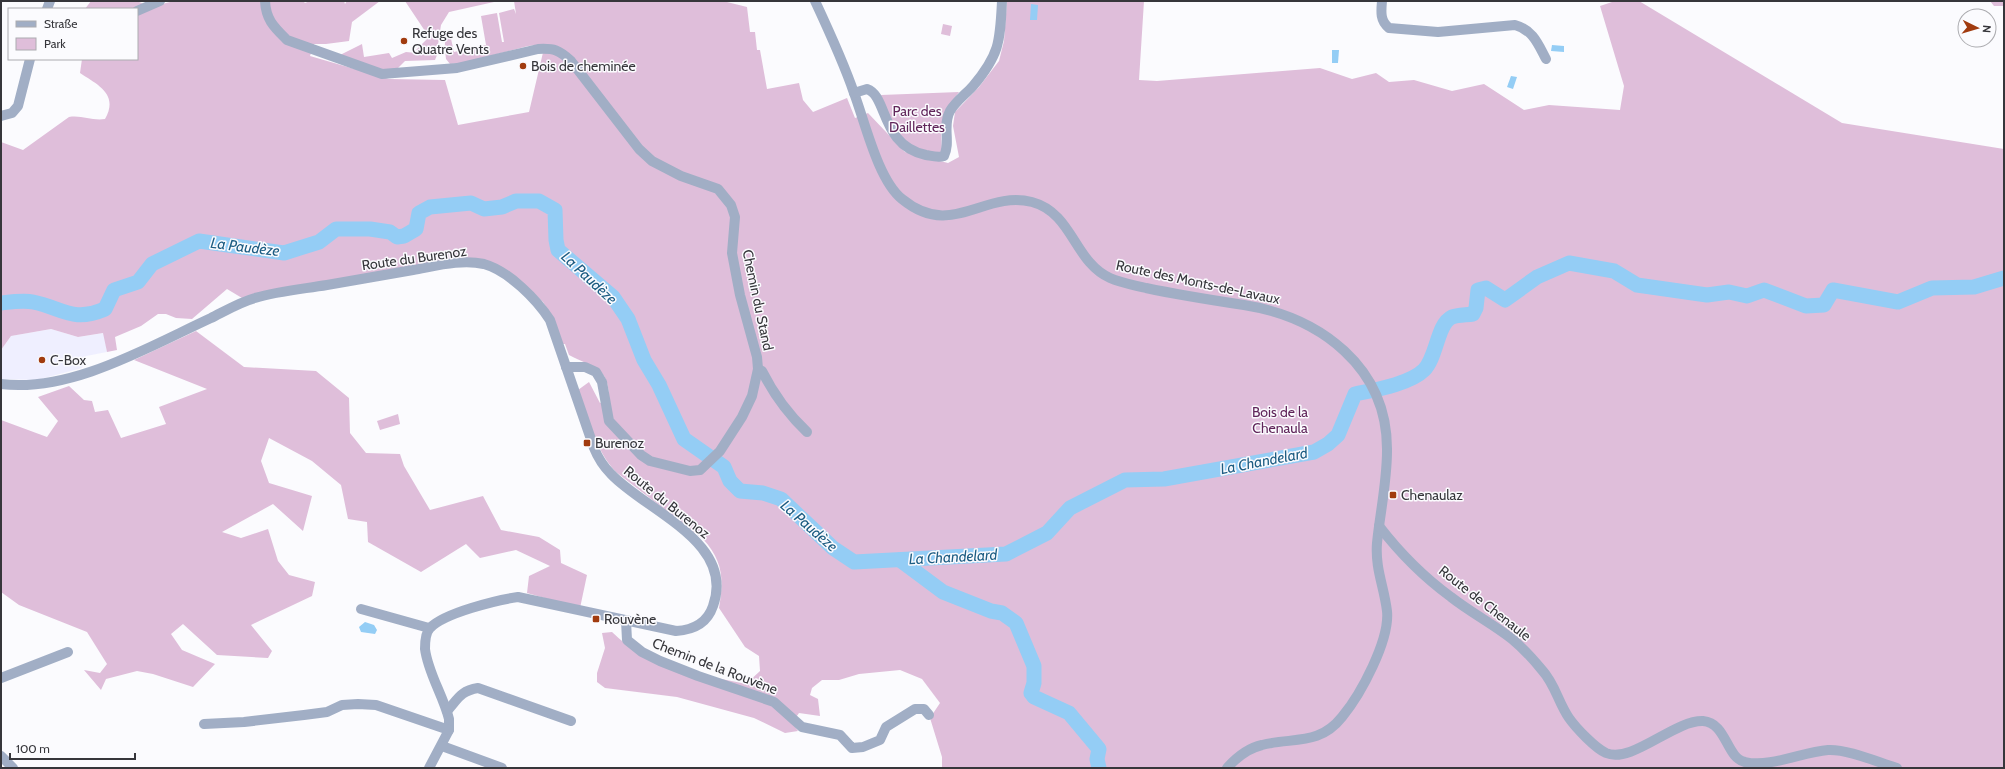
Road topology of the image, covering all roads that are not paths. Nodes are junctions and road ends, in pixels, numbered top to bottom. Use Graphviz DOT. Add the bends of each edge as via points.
graph roads {
  1 [pos="160,1"];
  2 [pos="265,1"];
  3 [pos="815,1"];
  4 [pos="1002,1"];
  5 [pos="1382,1"];
  6 [pos="138,11"];
  7 [pos="1546,59"];
  8 [pos="31,60"];
  9 [pos="854,93"];
  10 [pos="1,116"];
  11 [pos="566,367"];
  12 [pos="758,369"];
  13 [pos="1,384"];
  14 [pos="807,432"];
  15 [pos="1379,526"];
  16 [pos="361,609"];
  17 [pos="626,621"];
  18 [pos="429,628"];
  19 [pos="68,652"];
  20 [pos="1,678"];
  21 [pos="447,711"];
  22 [pos="929,715"];
  23 [pos="571,720"];
  24 [pos="204,724"];
  25 [pos="449,730"];
  26 [pos="442,746"];
  27 [pos="1,756"];
  28 [pos="13,768"];
  29 [pos="429,768"];
  30 [pos="502,768"];
  31 [pos="1227,768"];
  32 [pos="1897,768"];
  1 -- 6 [label="street"];
  2 -- 12 [label="street, Chemin du Stand" via="266,14 287,40 382,74 457,68 538,49 560,51 571,61 652,161 681,176 718,189 731,204 734,217 732,253"];
  3 -- 9 [label="street, Route des Monts-de-Lavaux"];
  4 -- 9 [label="street" via="996,51 984,72 950,111 944,156 939,158 911,149 894,135 875,94 867,89"];
  5 -- 7 [label="street" via="1381,15 1389,28 1438,32 1515,25 1527,30 1535,38"];
  8 -- 10 [label="street" via="18,106 12,113"];
  9 -- 15 [label="street, Route des Monts-de-Lavaux" via="890,186 911,206 929,214 947,216 1012,200 1031,202 1044,206 1061,219 1094,268 1115,280 1169,293 1267,309 1324,333 1347,354 1366,377 1374,391 1384,422 1387,443 1386,468"];
  11 -- 12 [label="street, Chemin du Stand" via="585,367 596,372 602,382 609,421 641,455 650,461 690,471 700,470 720,451 752,396"];
  11 -- 13 [label="street, Route du Burenoz" via="550,320 530,294 506,275 486,265 464,262 255,298 123,358 80,374 38,385"];
  11 -- 17 [label="street, Route du Burenoz" via="601,462 623,484 693,538 712,561 717,577 717,591 710,615 690,630 676,631"];
  12 -- 14 [label="street" via="762,370 782,403"];
  15 -- 31 [label="street, Route des Monts-de-Lavaux" via="1376,566 1387,614 1385,635 1344,715 1333,728 1314,738 1259,745 1238,756"];
  15 -- 32 [label="street, Route de Chenaule" via="1413,563 1450,597 1517,644 1554,686 1568,718 1607,754 1627,754 1688,722 1704,721 1717,728 1726,738 1736,758 1744,762 1759,763 1829,750"];
  16 -- 18 [label="street"];
  17 -- 18 [label="street, Route du Burenoz" via="518,597 502,599 445,618"];
  17 -- 22 [label="street, Chemin de la Rouvène" via="627,640 642,652 698,676 774,702 802,727 840,735 852,748 863,747 880,740 886,727 915,709 924,709"];
  18 -- 21 [label="street" via="425,648"];
  19 -- 20 [label="street"];
  21 -- 23 [label="street" via="468,690 478,688"];
  21 -- 25 [label="street"];
  24 -- 25 [label="street" via="304,716 327,712 342,705 358,704 376,705"];
  25 -- 26 [label="street"];
  26 -- 29 [label="street"];
  26 -- 30 [label="street"];
  27 -- 28 [label="street"];
}
